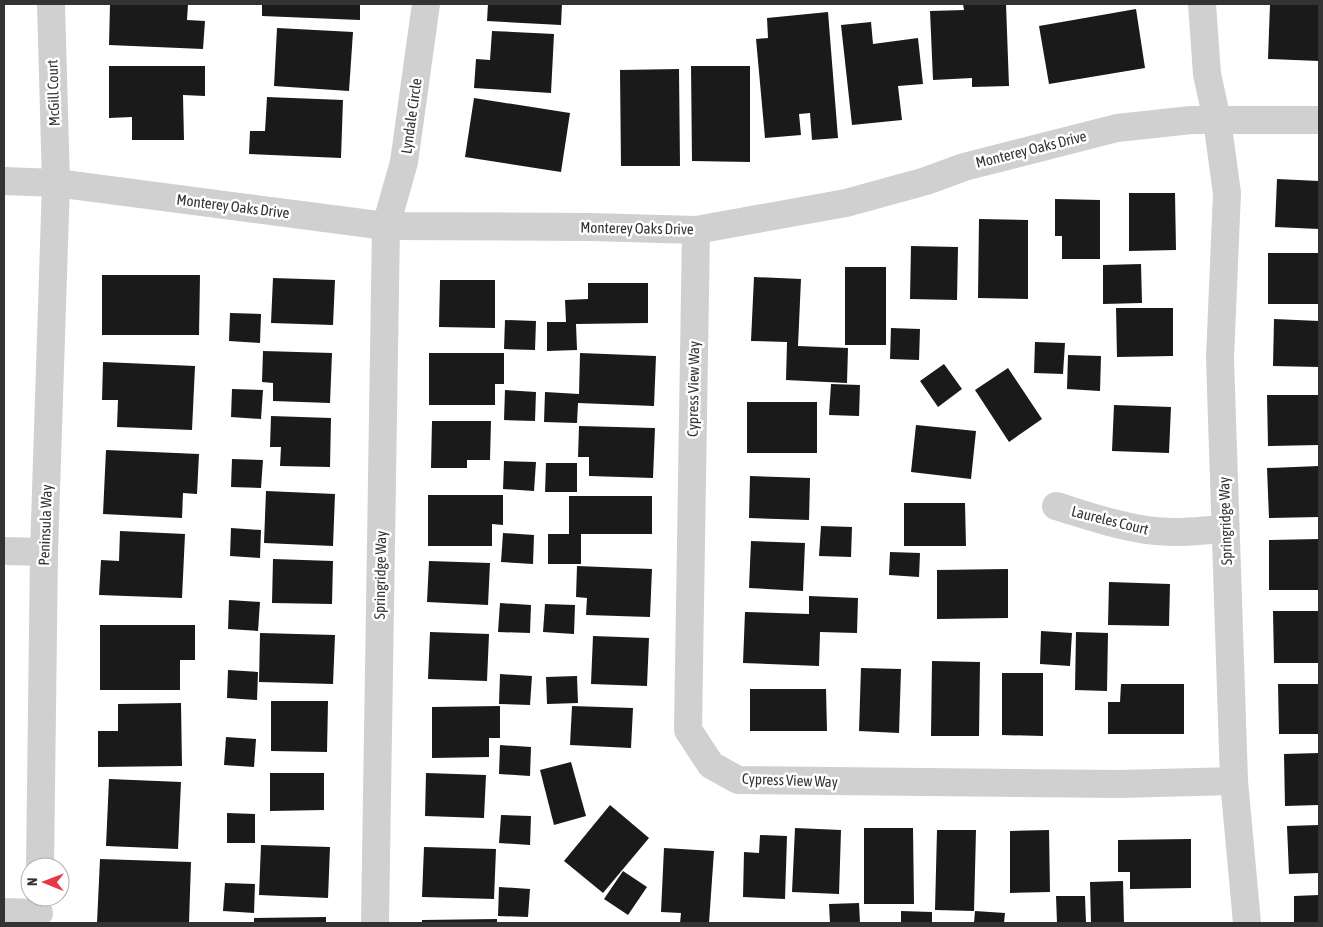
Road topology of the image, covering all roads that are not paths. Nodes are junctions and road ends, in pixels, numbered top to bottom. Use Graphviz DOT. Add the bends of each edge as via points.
graph roads {
  1 [pos="51,4"];
  2 [pos="426,4"];
  3 [pos="1202,4"];
  4 [pos="1217,120"];
  5 [pos="1319,120"];
  6 [pos="4,181"];
  7 [pos="56,183"];
  8 [pos="386,226"];
  9 [pos="696,230"];
  10 [pos="1056,506"];
  11 [pos="1225,530"];
  12 [pos="4,551"];
  13 [pos="44,552"];
  14 [pos="1234,781"];
  15 [pos="40,857"];
  16 [pos="39,911"];
  17 [pos="4,912"];
  18 [pos="375,923"];
  19 [pos="1247,923"];
  1 -- 7 [label="street, McGill Court"];
  2 -- 8 [label="street, Lyndale Circle" via="404,162"];
  3 -- 4 [label="street" via="1207,74"];
  4 -- 5 [label="street, Monterey Oaks Drive"];
  4 -- 9 [label="street, Monterey Oaks Drive" via="1117,128 964,167 846,203"];
  4 -- 11 [label="street, Springridge Way" via="1227,193 1220,358"];
  6 -- 7 [label="street, Monterey Oaks Drive"];
  7 -- 8 [label="street, Monterey Oaks Drive"];
  7 -- 13 [label="street, Peninsula Way"];
  8 -- 9 [label="street, Monterey Oaks Drive"];
  8 -- 18 [label="street, Springridge Way"];
  9 -- 14 [label="street, Cypress View Way" via="688,730 711,765 738,780 1110,784"];
  10 -- 11 [label="street, Laureles Court" via="1110,523 1147,530"];
  11 -- 14 [label="street, Springridge Way"];
  12 -- 13 [label="street"];
  13 -- 15 [label="street, Peninsula Way"];
  14 -- 19 [label="street, Springridge Way"];
  16 -- 17 [label="street"];
}
